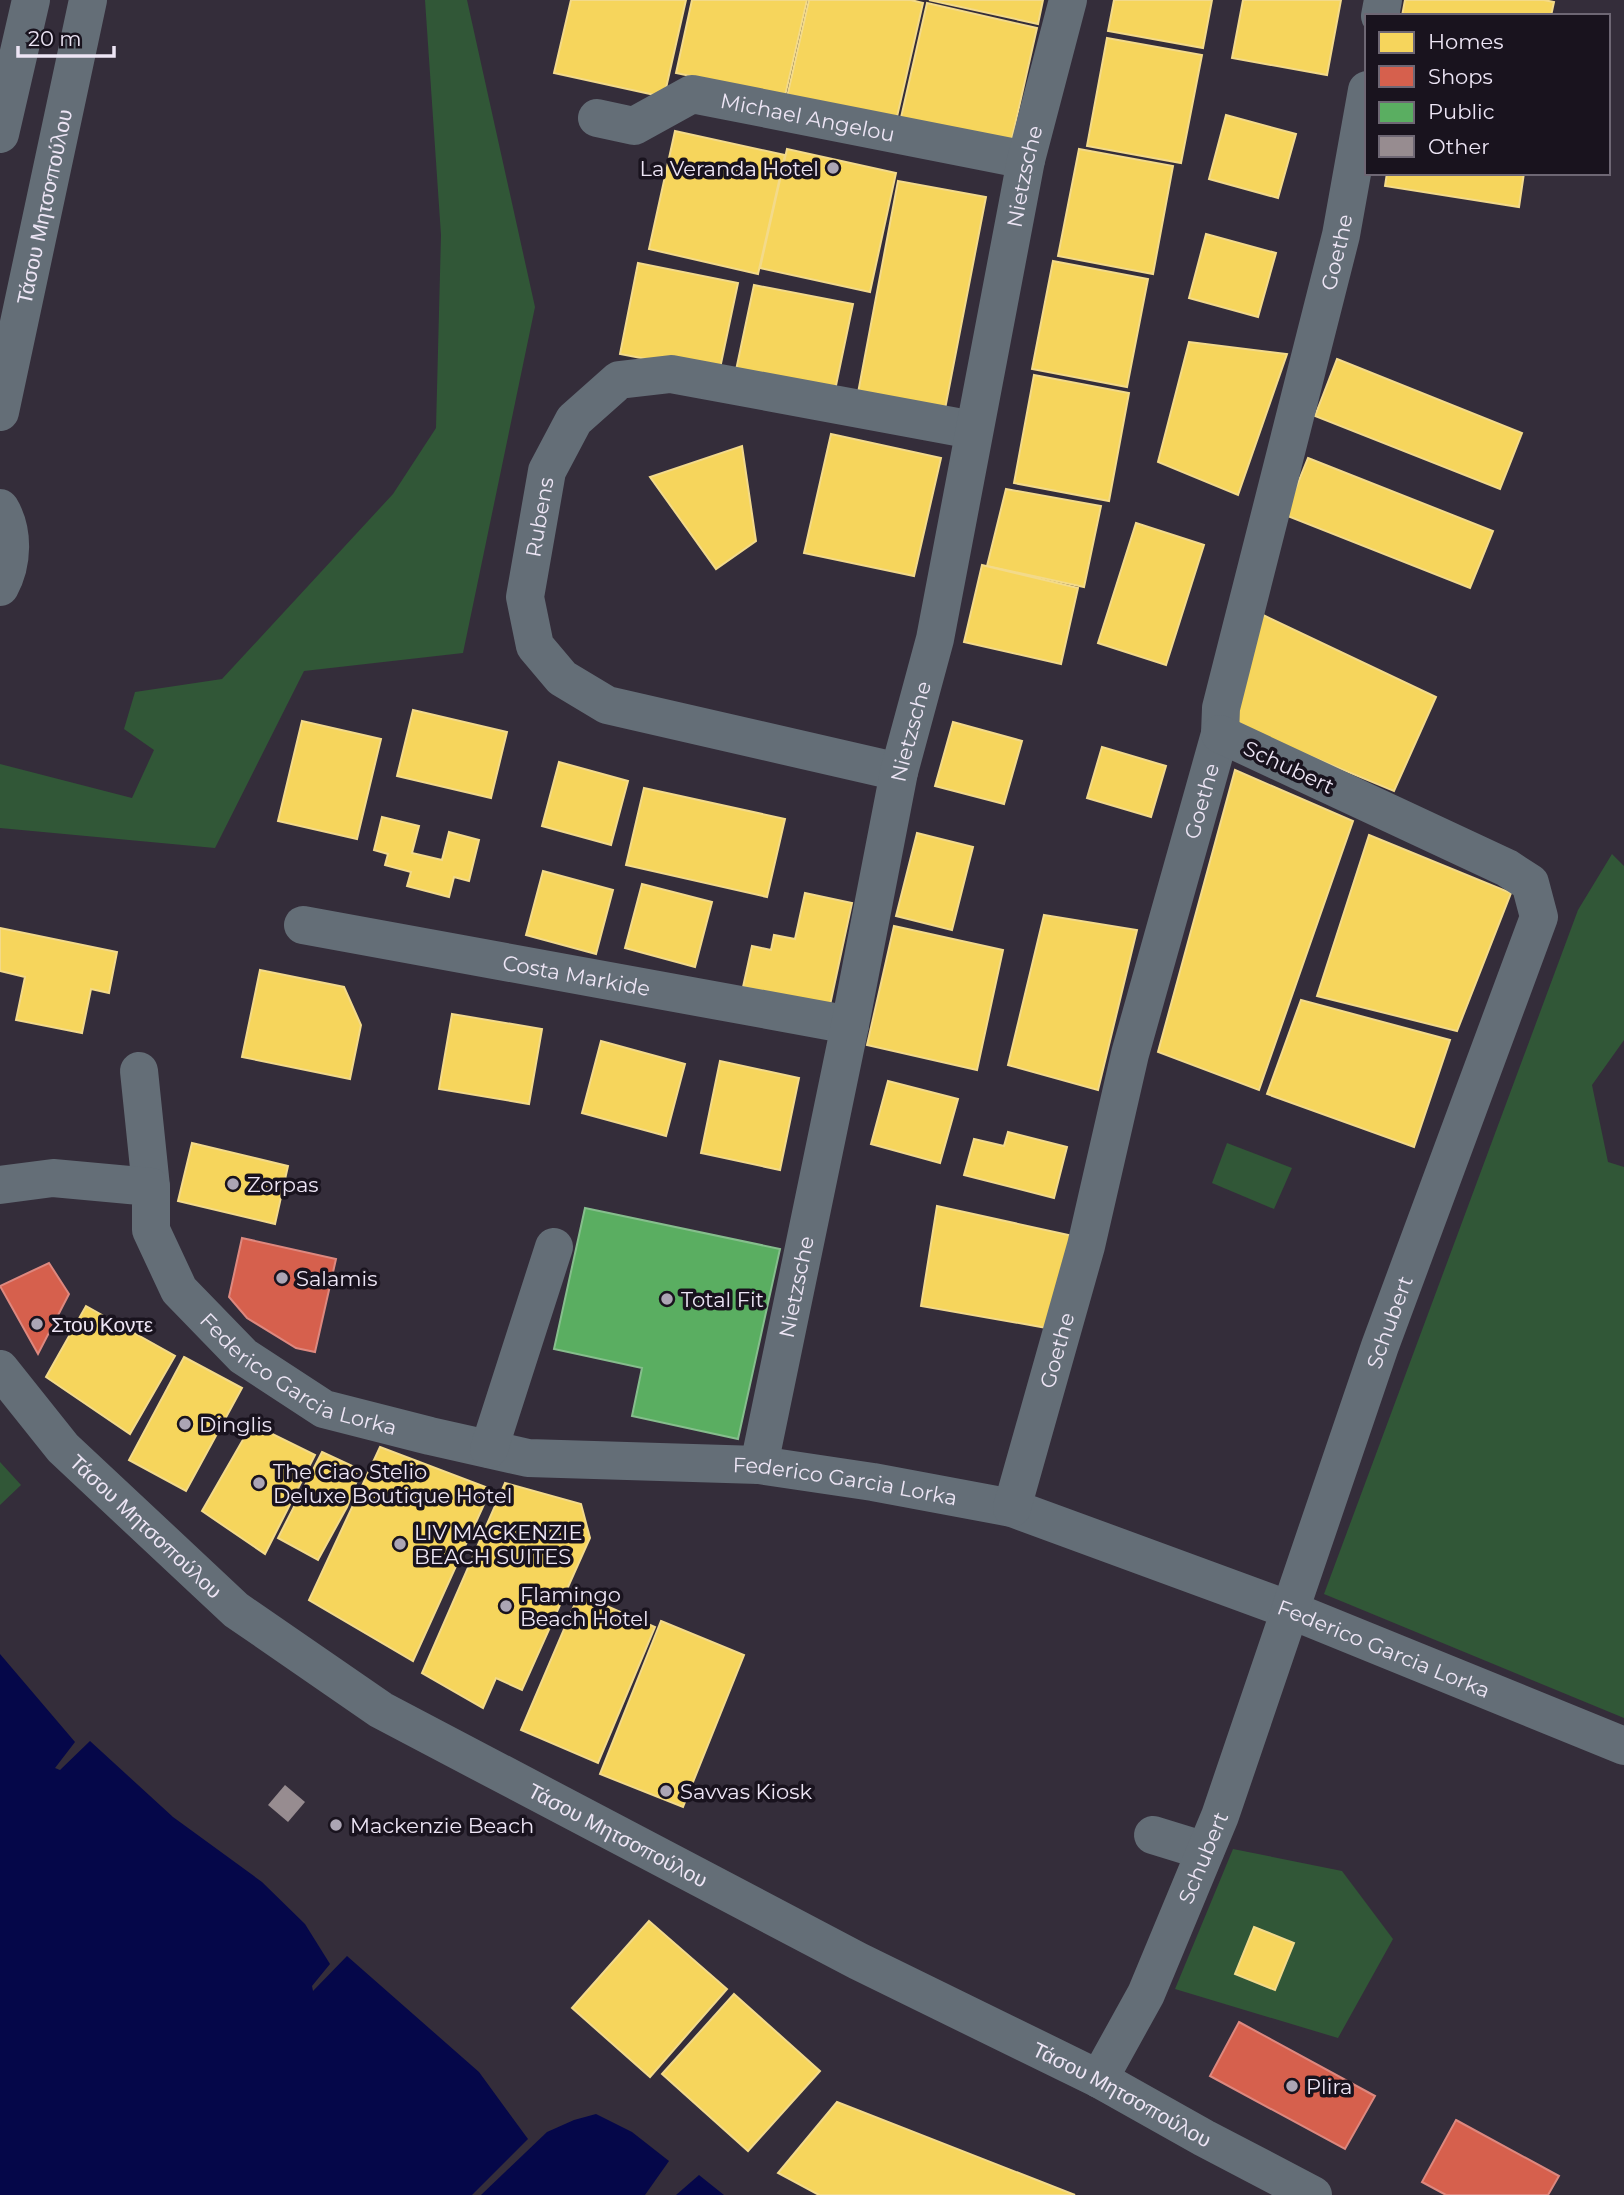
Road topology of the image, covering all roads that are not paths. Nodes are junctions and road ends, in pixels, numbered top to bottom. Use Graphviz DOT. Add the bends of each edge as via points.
graph roads {
  1 [pos="31,0"];
  2 [pos="88,0"];
  3 [pos="93,0"];
  4 [pos="1068,0"];
  5 [pos="73,64"];
  6 [pos="1365,101"];
  7 [pos="597,118"];
  8 [pos="0,134"];
  9 [pos="1026,160"];
  10 [pos="0,412"];
  11 [pos="973,430"];
  12 [pos="0,508"];
  13 [pos="0,587"];
  14 [pos="1220,734"];
  15 [pos="899,772"];
  16 [pos="303,925"];
  17 [pos="850,1025"];
  18 [pos="139,1071"];
  19 [pos="0,1185"];
  20 [pos="152,1187"];
  21 [pos="554,1247"];
  22 [pos="0,1369"];
  23 [pos="489,1449"];
  24 [pos="759,1465"];
  25 [pos="1013,1508"];
  26 [pos="1290,1610"];
  27 [pos="1624,1746"];
  28 [pos="1153,1835"];
  29 [pos="1205,1851"];
  30 [pos="1099,2079"];
  31 [pos="1313,2195"];
  1 -- 8 [label="street"];
  2 -- 5 [label="street, Τάσου Μητσοπούλου"];
  3 -- 5 [label="street"];
  4 -- 9 [label="street, Nietzsche"];
  5 -- 10 [label="street, Τάσου Μητσοπούλου"];
  6 -- 14 [label="street, Goethe" via="1341,235 1221,708"];
  7 -- 9 [label="street, Michael Angelou" via="634,126 692,94"];
  9 -- 11 [label="street, Nietzsche"];
  11 -- 15 [label="street, Nietzsche" via="934,639"];
  11 -- 15 [label="street, Rubens" via="671,374 619,380 574,419 547,471 525,597 535,646 562,678 607,705"];
  12 -- 13 [label="street" via="11,542 7,574"];
  14 -- 25 [label="street, Goethe" via="1130,1054 1086,1245"];
  14 -- 26 [label="street, Schubert" via="1507,868 1530,883 1539,917 1380,1346"];
  15 -- 17 [label="street, Nietzsche"];
  16 -- 17 [label="street, Costa Markide"];
  17 -- 24 [label="street, Nietzsche"];
  18 -- 20 [label="street, Federico Garcia Lorka"];
  19 -- 20 [label="street" via="53,1178"];
  20 -- 23 [label="street, Federico Garcia Lorka" via="151,1230 179,1290 243,1356 324,1409"];
  21 -- 23 [label="street"];
  22 -- 30 [label="street, Τάσου Μητσοπούλου" via="63,1448 236,1610 382,1710 858,1961"];
  23 -- 24 [label="street, Federico Garcia Lorka" via="528,1458"];
  24 -- 25 [label="street, Federico Garcia Lorka" via="840,1463 926,1481"];
  25 -- 26 [label="street, Federico Garcia Lorka"];
  26 -- 27 [label="street, Federico Garcia Lorka"];
  26 -- 29 [label="street, Schubert"];
  28 -- 29 [label="street"];
  29 -- 30 [label="street, Schubert" via="1146,1994"];
  30 -- 31 [label="street, Τάσου Μητσοπούλου"];
}
